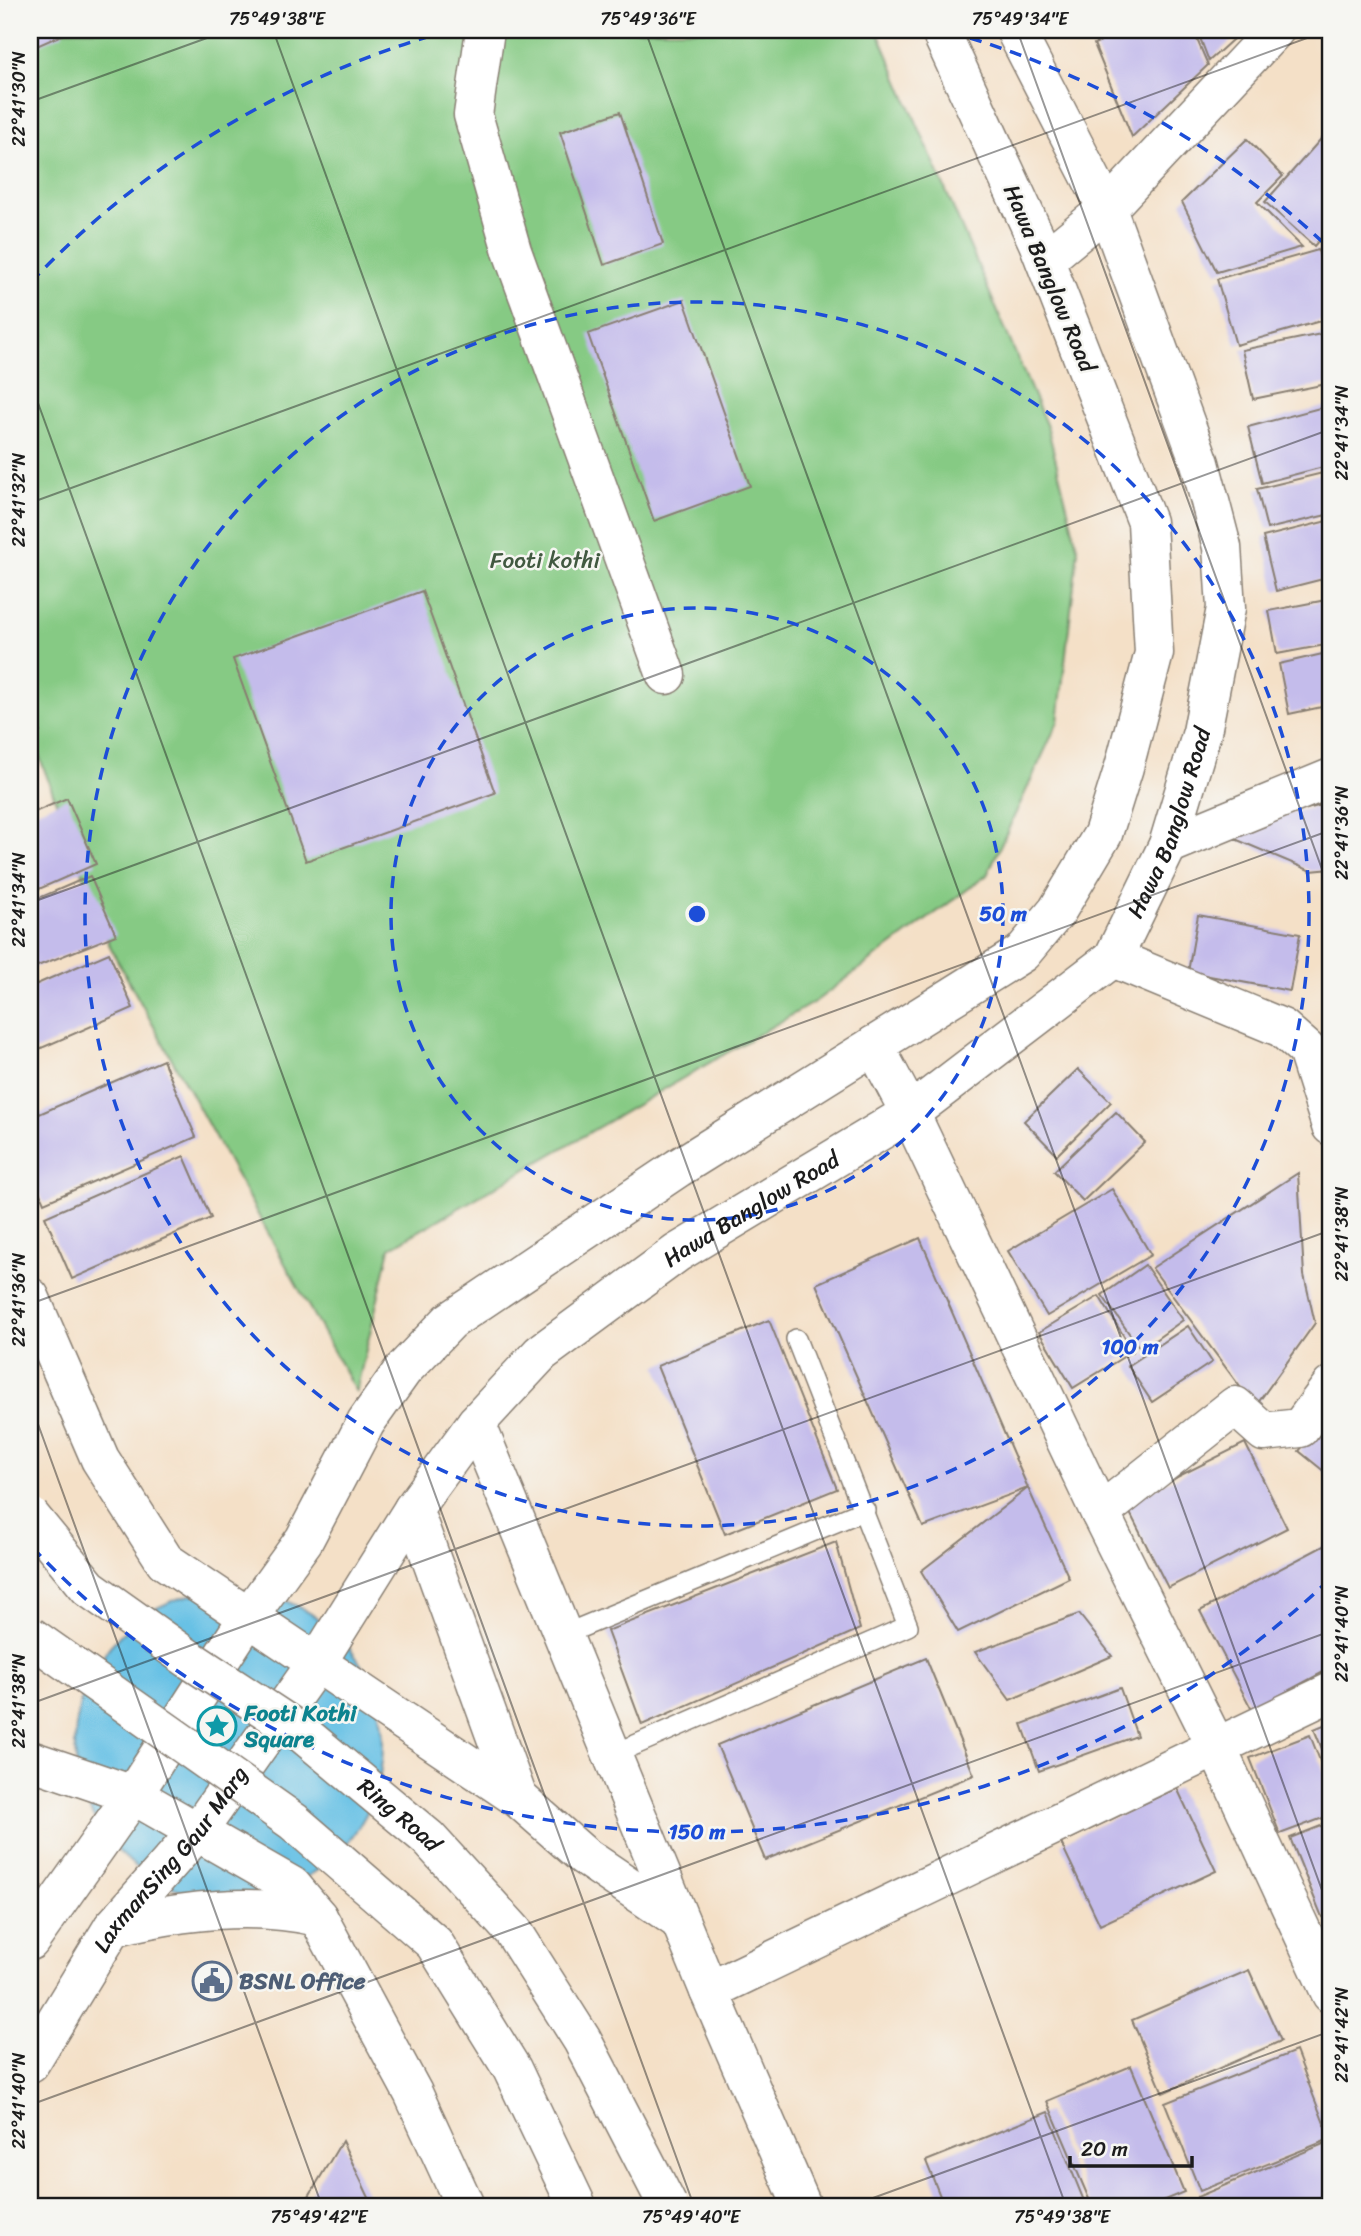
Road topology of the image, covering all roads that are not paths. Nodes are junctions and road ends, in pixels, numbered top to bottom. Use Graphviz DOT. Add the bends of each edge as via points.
graph roads {
  1 [pos="485,30"];
  2 [pos="940,30"];
  3 [pos="1015,30"];
  4 [pos="1275,30"];
  5 [pos="1107,209"];
  6 [pos="1045,260"];
  7 [pos="666,675"];
  8 [pos="1331,778"];
  9 [pos="1168,845"];
  10 [pos="1113,958"];
  11 [pos="874,1045"];
  12 [pos="910,1113"];
  13 [pos="1331,1126"];
  14 [pos="30,1297"];
  15 [pos="796,1339"];
  16 [pos="1331,1386"];
  17 [pos="476,1423"];
  18 [pos="413,1509"];
  19 [pos="864,1510"];
  20 [pos="1100,1513"];
  21 [pos="30,1516"];
  22 [pos="250,1616"];
  23 [pos="563,1635"];
  24 [pos="30,1636"];
  25 [pos="318,1661"];
  26 [pos="1331,1692"];
  27 [pos="1216,1746"];
  28 [pos="612,1755"];
  29 [pos="30,1760"];
  30 [pos="133,1795"];
  31 [pos="518,1798"];
  32 [pos="198,1831"];
  33 [pos="318,1917"];
  34 [pos="680,1921"];
  35 [pos="113,1927"];
  36 [pos="30,1941"];
  37 [pos="1329,1981"];
  38 [pos="709,1991"];
  39 [pos="30,2063"];
  40 [pos="465,2206"];
  41 [pos="577,2206"];
  42 [pos="668,2206"];
  43 [pos="802,2206"];
  1 -- 7 [label="main road" via="473,115 512,251"];
  2 -- 6 [label="main road, Hawa Banglow Road"];
  3 -- 5 [label="main road, Hawa Banglow Road"];
  4 -- 5 [label="main road"];
  5 -- 6 [label="main road"];
  5 -- 9 [label="main road, Hawa Banglow Road" via="1200,463 1222,547 1226,608 1202,733"];
  6 -- 11 [label="main road, Hawa Banglow Road" via="1147,522 1154,653 1103,834 1057,911 1021,953"];
  8 -- 9 [label="main road"];
  9 -- 10 [label="main road, Hawa Banglow Road"];
  10 -- 12 [label="main road, Hawa Banglow Road"];
  10 -- 13 [label="main road" via="1282,1028 1307,1050"];
  11 -- 12 [label="main road"];
  11 -- 22 [label="main road, Hawa Banglow Road" via="678,1168 450,1321 403,1370 366,1422 304,1540"];
  12 -- 17 [label="main road, Hawa Banglow Road" via="677,1253 541,1353"];
  12 -- 20 [label="main road"];
  14 -- 22 [label="main road" via="100,1459 165,1560"];
  15 -- 19 [label="lane"];
  16 -- 20 [label="main road" via="1300,1429 1264,1432 1235,1406"];
  17 -- 18 [label="main road, Hawa Banglow Road"];
  17 -- 23 [label="main road"];
  18 -- 25 [label="main road, LaxmanSing Gaur Marg"];
  18 -- 31 [label="main road"];
  19 -- 23 [label="lane"];
  19 -- 28 [label="lane" via="908,1626"];
  20 -- 27 [label="main road"];
  21 -- 42 [label="main road, Ring Road, bridge" via="89,1588 188,1660 303,1734 428,1838 513,1931 582,2040"];
  22 -- 25 [label="main road"];
  22 -- 30 [label="main road"];
  23 -- 28 [label="main road"];
  24 -- 41 [label="main road, bridge" via="295,1822 434,1943 512,2069"];
  25 -- 31 [label="main road"];
  25 -- 32 [label="main road, LaxmanSing Gaur Marg"];
  26 -- 27 [label="main road"];
  27 -- 37 [label="main road"];
  27 -- 38 [label="main road"];
  28 -- 34 [label="main road"];
  29 -- 30 [label="main road"];
  30 -- 32 [label="main road"];
  30 -- 36 [label="main road"];
  31 -- 34 [label="main road" via="584,1856"];
  32 -- 33 [label="main road" via="292,1886"];
  32 -- 35 [label="main road, LaxmanSing Gaur Marg"];
  33 -- 35 [label="main road" via="231,1909 164,1914"];
  33 -- 40 [label="main road" via="413,2093"];
  34 -- 38 [label="main road"];
  35 -- 39 [label="main road, LaxmanSing Gaur Marg"];
  38 -- 43 [label="main road"];
}
